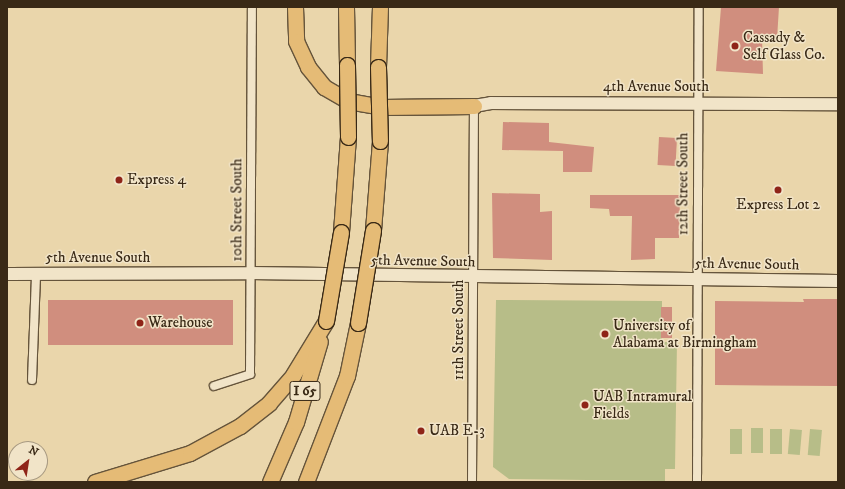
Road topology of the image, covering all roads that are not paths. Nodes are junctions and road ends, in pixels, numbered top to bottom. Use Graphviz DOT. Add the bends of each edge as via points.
graph roads {
  1 [pos="252,7"];
  2 [pos="295,7"];
  3 [pos="346,7"];
  4 [pos="380,7"];
  5 [pos="698,7"];
  6 [pos="697,102"];
  7 [pos="838,104"];
  8 [pos="474,106"];
  9 [pos="250,273"];
  10 [pos="7,274"];
  11 [pos="36,274"];
  12 [pos="474,278"];
  13 [pos="697,280"];
  14 [pos="838,281"];
  15 [pos="326,321"];
  16 [pos="32,380"];
  17 [pos="214,386"];
  18 [pos="95,482"];
  19 [pos="270,482"];
  20 [pos="306,482"];
  21 [pos="472,482"];
  22 [pos="697,482"];
  1 -- 9 [label="street, 10th Street South"];
  2 -- 8 [label="highway" via="296,41 308,67 324,87 348,101 381,107"];
  3 -- 15 [label="highway, I 65, bridge" via="348,137 341,232"];
  4 -- 20 [label="highway, I 65, bridge" via="380,141 373,230 347,376"];
  5 -- 6 [label="street, 12th Street South"];
  6 -- 7 [label="street, 4th Avenue South"];
  6 -- 8 [label="street, 4th Avenue South"];
  6 -- 13 [label="street, 12th Street South"];
  8 -- 12 [label="street, 11th Street South"];
  9 -- 11 [label="street, 5th Avenue South"];
  9 -- 12 [label="street, 5th Avenue South"];
  9 -- 17 [label="street, 10th Street South" via="250,374"];
  10 -- 11 [label="street, 5th Avenue South"];
  11 -- 16 [label="street"];
  12 -- 13 [label="street, 5th Avenue South"];
  12 -- 21 [label="street, 11th Street South"];
  13 -- 14 [label="street, 5th Avenue South"];
  13 -- 22 [label="street, 12th Street South"];
  15 -- 18 [label="highway" via="293,375 269,403 240,426 190,452"];
  15 -- 19 [label="highway, I 65" via="296,422"];
}
